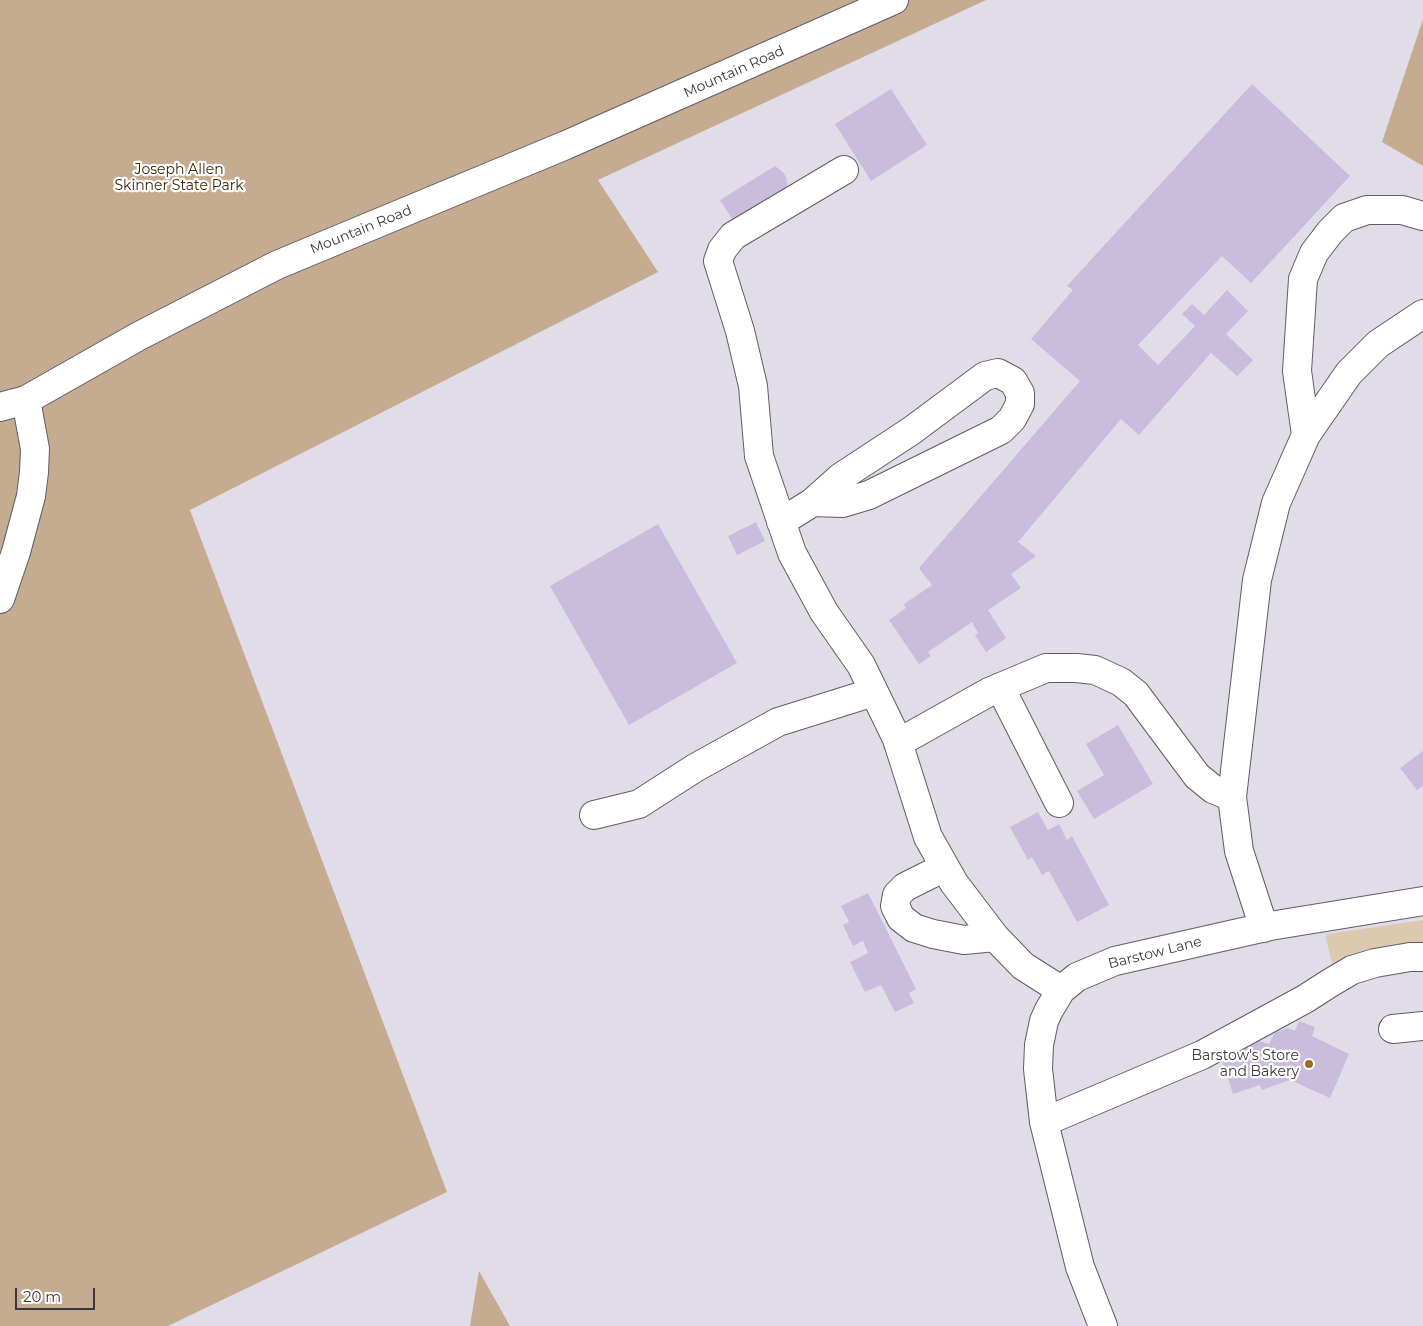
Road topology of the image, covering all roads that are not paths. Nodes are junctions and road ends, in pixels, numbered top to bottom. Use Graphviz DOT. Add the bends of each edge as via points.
graph roads {
  1 [pos="894,0"];
  2 [pos="844,170"];
  3 [pos="1423,216"];
  4 [pos="1423,314"];
  5 [pos="26,400"];
  6 [pos="0,407"];
  7 [pos="1306,435"];
  8 [pos="813,502"];
  9 [pos="781,522"];
  10 [pos="0,599"];
  11 [pos="1000,687"];
  12 [pos="874,692"];
  13 [pos="898,742"];
  14 [pos="1232,797"];
  15 [pos="1059,803"];
  16 [pos="594,815"];
  17 [pos="946,867"];
  18 [pos="1423,901"];
  19 [pos="1264,928"];
  20 [pos="995,937"];
  21 [pos="1423,957"];
  22 [pos="1061,990"];
  23 [pos="1423,1026"];
  24 [pos="1393,1029"];
  25 [pos="1044,1122"];
  26 [pos="1103,1326"];
  1 -- 5 [label="street, Mountain Road" via="566,145 277,265 139,336"];
  2 -- 9 [label="street" via="733,236 718,261 753,386 759,456"];
  3 -- 7 [label="street" via="1402,210 1367,210 1344,218 1314,254 1302,279 1297,371"];
  4 -- 7 [label="street" via="1378,344 1349,373"];
  5 -- 6 [label="street, Mountain Road"];
  5 -- 10 [label="street" via="35,449 31,496"];
  7 -- 14 [label="street" via="1276,503 1258,580"];
  8 -- 8 [label="street" via="842,503 869,495 1001,430 1020,404 1020,393 1013,380 998,373 985,376"];
  8 -- 9 [label="street"];
  9 -- 12 [label="street" via="796,561 824,612 861,665"];
  11 -- 13 [label="street"];
  11 -- 14 [label="street" via="1046,668 1095,670 1121,682 1136,694 1197,776 1213,789"];
  11 -- 15 [label="street"];
  12 -- 13 [label="street"];
  12 -- 16 [label="street" via="778,722 695,768 639,804"];
  13 -- 17 [label="street" via="928,837"];
  14 -- 19 [label="street" via="1239,851"];
  17 -- 20 [label="street" via="954,883"];
  17 -- 20 [label="street" via="904,887 895,906 901,918 914,928 933,934 964,940"];
  18 -- 19 [label="street, Barstow Lane"];
  19 -- 22 [label="street, Barstow Lane" via="1115,961 1077,977"];
  20 -- 22 [label="street" via="1023,966"];
  21 -- 25 [label="street" via="1375,963 1352,970 1202,1054"];
  22 -- 25 [label="street, Barstow Lane" via="1044,1021 1039,1045 1038,1069"];
  23 -- 24 [label="street"];
  25 -- 26 [label="street, Barstow Lane" via="1080,1267"];
}
